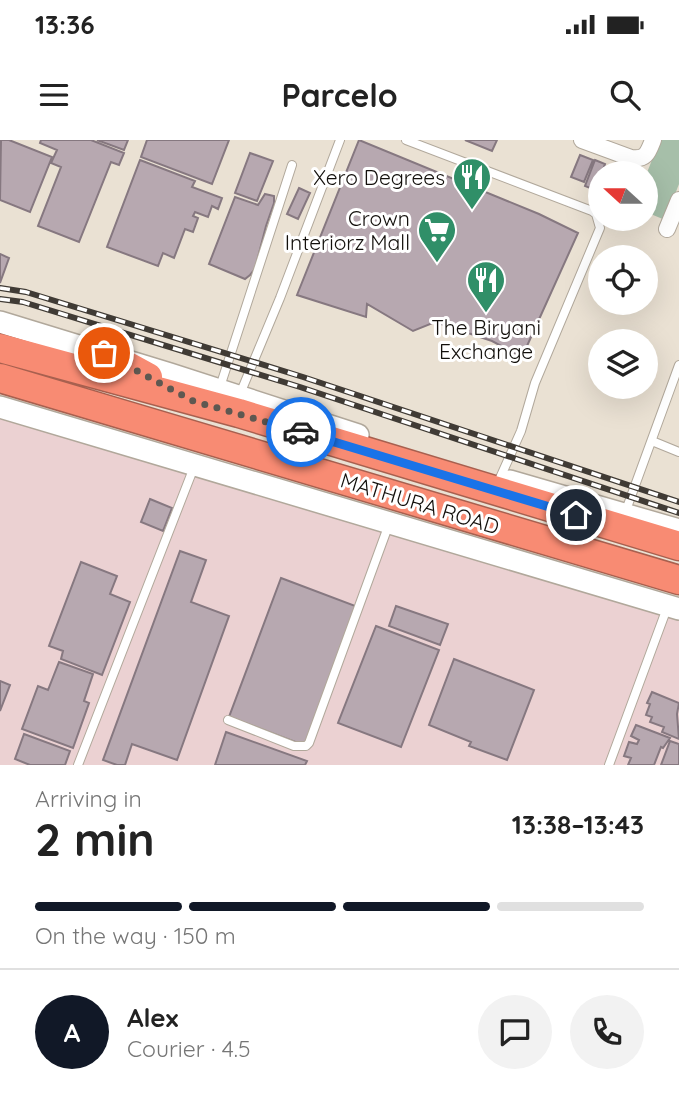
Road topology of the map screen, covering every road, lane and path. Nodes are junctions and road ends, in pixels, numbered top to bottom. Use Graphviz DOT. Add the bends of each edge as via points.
graph roads {
  1 [pos="340,140"];
  2 [pos="406,140"];
  3 [pos="582,140"];
  4 [pos="653,140"];
  5 [pos="292,165"];
  6 [pos="679,200"];
  7 [pos="667,229"];
  8 [pos="0,322"];
  9 [pos="0,348"];
  10 [pos="104,353"];
  11 [pos="679,365"];
  12 [pos="0,378"];
  13 [pos="229,393"];
  14 [pos="193,401"];
  15 [pos="0,407"];
  16 [pos="652,441"];
  17 [pos="679,452"];
  18 [pos="195,464"];
  19 [pos="500,478"];
  20 [pos="625,513"];
  21 [pos="390,521"];
  22 [pos="679,530"];
  23 [pos="679,546"];
  24 [pos="675,598"];
  25 [pos="229,720"];
  26 [pos="78,765"];
  27 [pos="609,765"];
  1 -- 13 [label="lane" via="280,298"];
  2 -- 19 [label="lane" via="596,214 600,228"];
  3 -- 4 [label="street" via="631,159 647,155"];
  5 -- 13 [label="lane"];
  6 -- 7 [label="street"];
  8 -- 10 [label="main road"];
  9 -- 14 [label="highway, MATHURA ROAD"];
  10 -- 13 [label="main road"];
  10 -- 14 [label="highway"];
  11 -- 16 [label="lane"];
  12 -- 24 [label="highway, MATHURA ROAD"];
  13 -- 19 [label="main road"];
  14 -- 23 [label="highway, MATHURA ROAD"];
  15 -- 18 [label="main road"];
  16 -- 17 [label="lane"];
  16 -- 20 [label="lane"];
  18 -- 21 [label="main road"];
  18 -- 26 [label="lane"];
  19 -- 20 [label="main road"];
  20 -- 22 [label="main road"];
  21 -- 24 [label="main road"];
  21 -- 25 [label="lane" via="309,743 294,746"];
  24 -- 27 [label="lane"];
}
